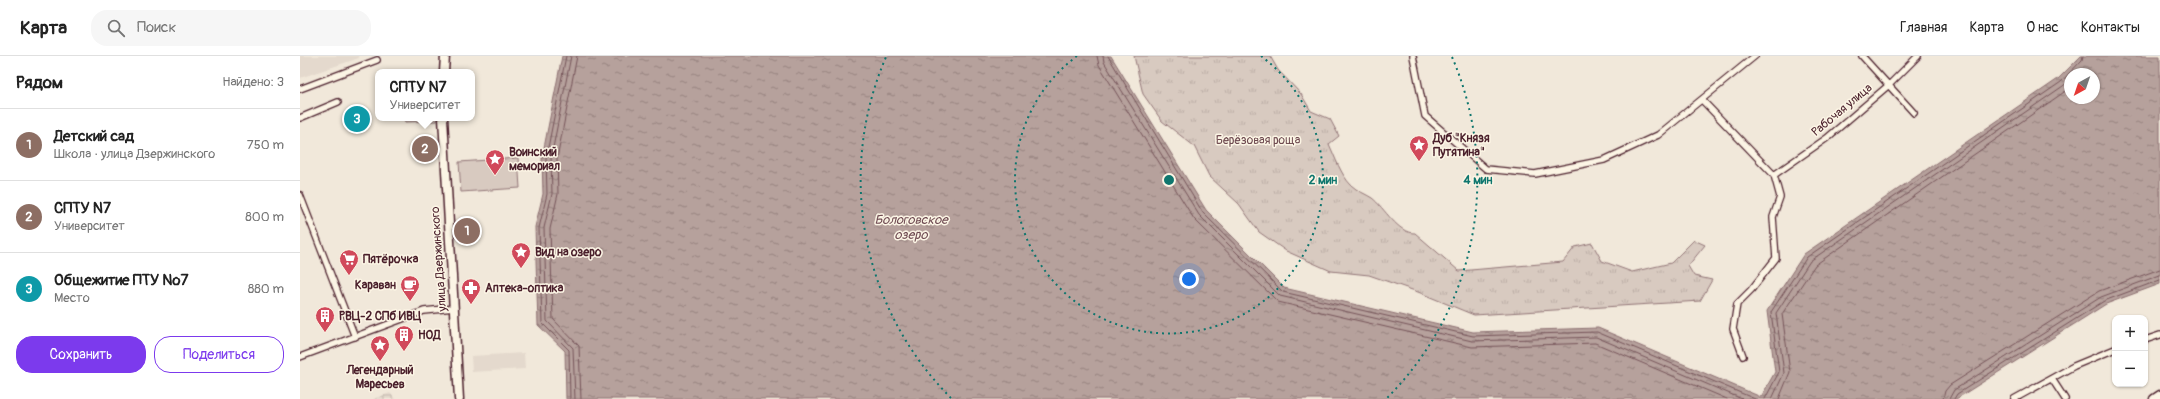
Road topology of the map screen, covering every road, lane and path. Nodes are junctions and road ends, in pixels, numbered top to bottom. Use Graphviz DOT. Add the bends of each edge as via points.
graph roads {
  1 [pos="445,56"];
  2 [pos="1413,56"];
  3 [pos="1755,56"];
  4 [pos="1862,56"];
  5 [pos="1918,56"];
  6 [pos="376,60"];
  7 [pos="444,69"];
  8 [pos="1890,84"];
  9 [pos="300,89"];
  10 [pos="1702,100"];
  11 [pos="338,102"];
  12 [pos="1914,113"];
  13 [pos="300,118"];
  14 [pos="443,121"];
  15 [pos="1774,175"];
  16 [pos="300,195"];
  17 [pos="454,308"];
  18 [pos="2160,335"];
  19 [pos="355,338"];
  20 [pos="2148,339"];
  21 [pos="2112,350"];
  22 [pos="1743,356"];
  23 [pos="300,357"];
  24 [pos="2052,379"];
  25 [pos="2160,395"];
  26 [pos="459,399"];
  27 [pos="2014,399"];
  28 [pos="2065,399"];
  29 [pos="2154,399"];
  1 -- 7 [label="main road"];
  2 -- 10 [label="street" via="1425,116 1486,169 1535,174 1604,160 1658,135"];
  3 -- 10 [label="street"];
  4 -- 8 [label="street"];
  5 -- 8 [label="street, Рабочая улица"];
  6 -- 9 [label="street"];
  8 -- 12 [label="street"];
  8 -- 15 [label="street, Рабочая улица" via="1827,138"];
  10 -- 15 [label="street"];
  11 -- 13 [label="street"];
  14 -- 17 [label="main road, улица Дзержинского"];
  15 -- 22 [label="street" via="1780,197 1773,217 1776,258 1737,304 1733,329"];
  16 -- 19 [label="street"];
  17 -- 19 [label="street" via="424,312"];
  17 -- 26 [label="main road, улица Дзержинского"];
  18 -- 20 [label="street"];
  19 -- 23 [label="street"];
  21 -- 24 [label="street" via="2074,366"];
  24 -- 27 [label="street"];
  24 -- 28 [label="street"];
  25 -- 29 [label="main road"];
}
